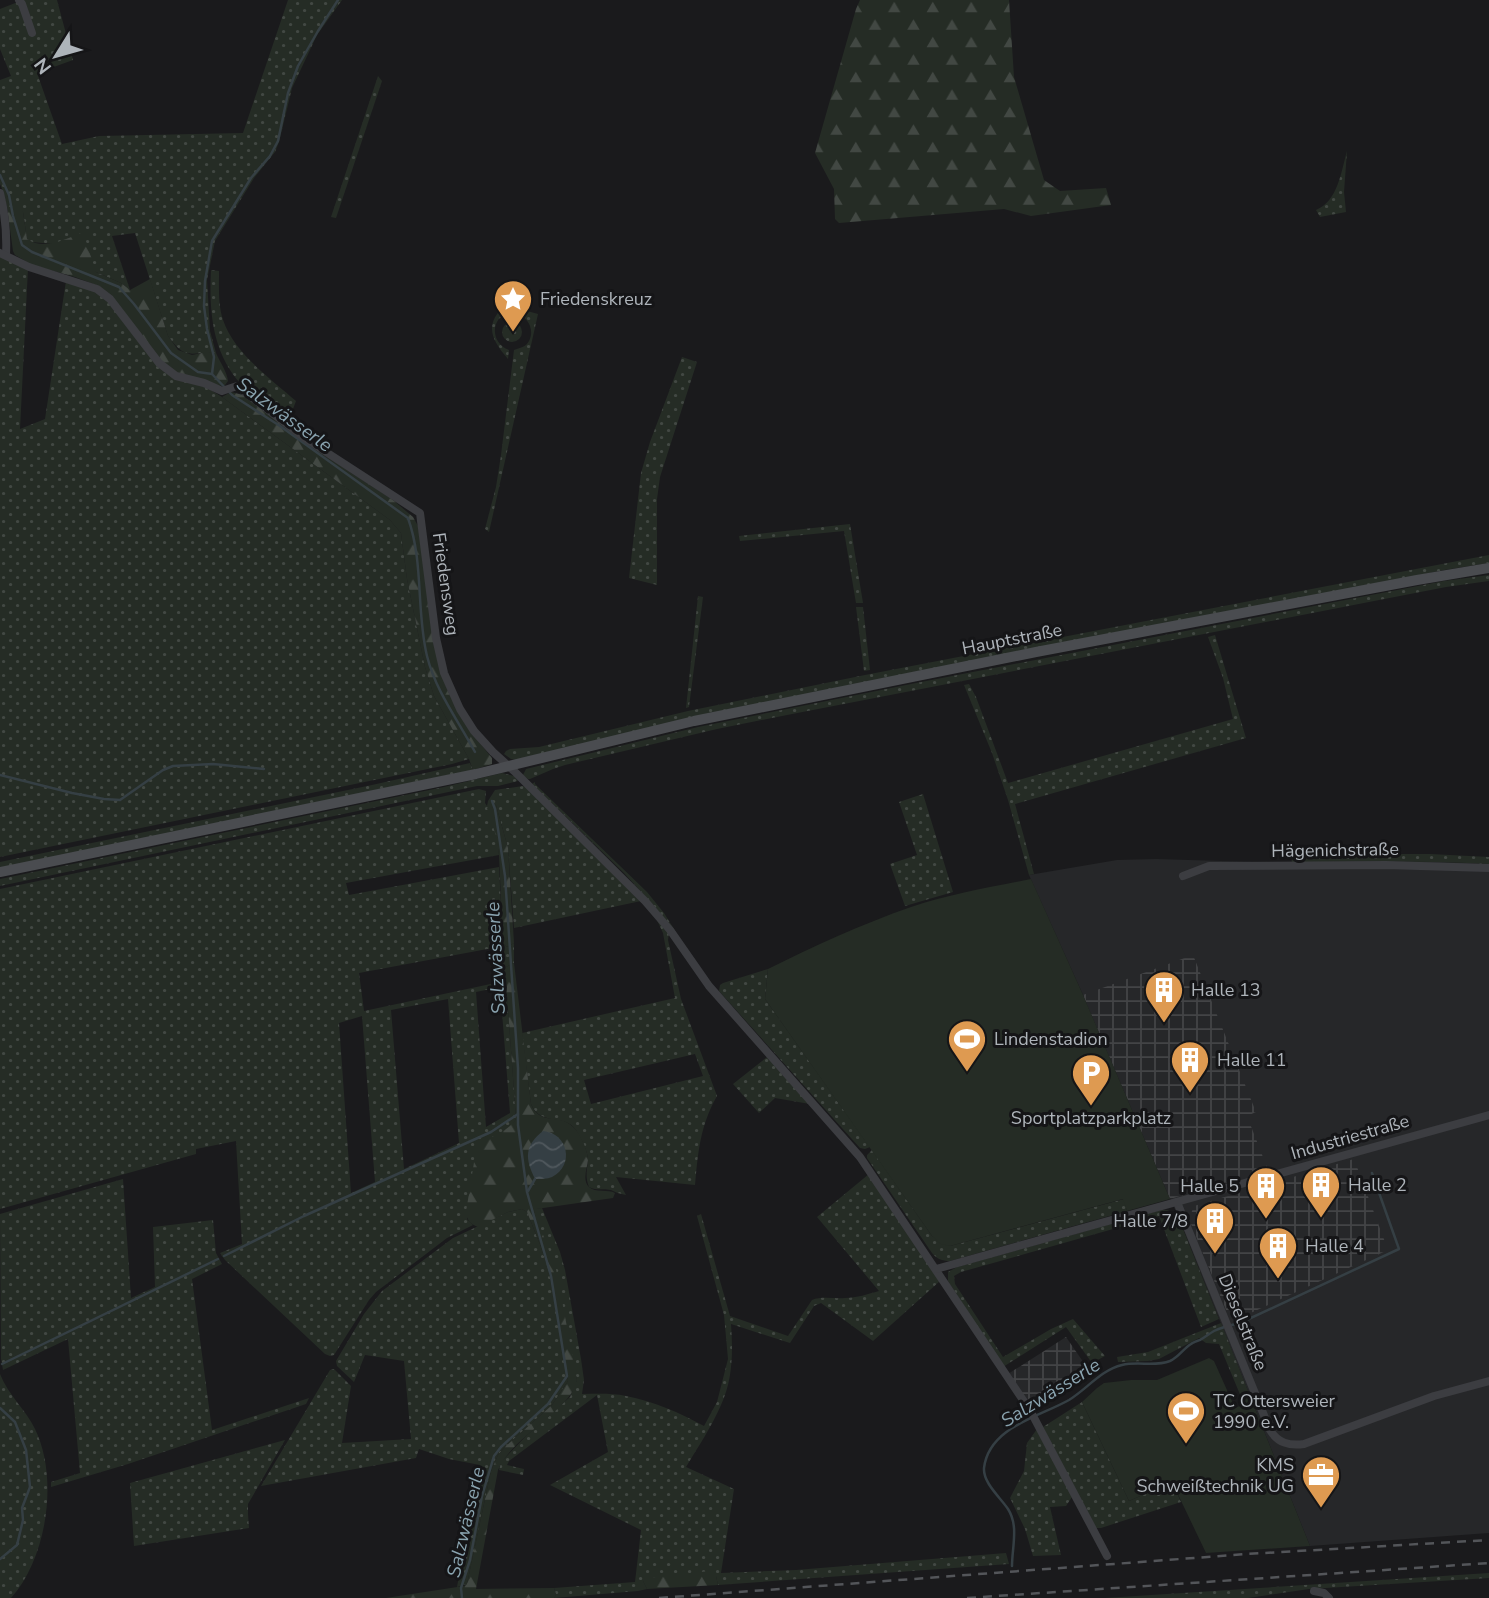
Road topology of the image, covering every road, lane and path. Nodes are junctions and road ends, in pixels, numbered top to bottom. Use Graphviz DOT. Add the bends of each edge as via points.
graph roads {
  1 [pos="24,1"];
  2 [pos="32,33"];
  3 [pos="0,192"];
  4 [pos="3,254"];
  5 [pos="1489,568"];
  6 [pos="509,766"];
  7 [pos="1489,868"];
  8 [pos="0,872"];
  9 [pos="1183,876"];
  10 [pos="1489,1115"];
  11 [pos="1177,1202"];
  12 [pos="936,1269"];
  13 [pos="1489,1381"];
  14 [pos="1107,1556"];
  15 [pos="1314,1591"];
  16 [pos="1329,1598"];
  1 -- 2 [label="street"];
  3 -- 4 [label="street" via="6,242"];
  4 -- 6 [label="street, Friedensweg" via="97,289 110,299 159,363 176,376 222,391 237,386 306,439 421,513 444,673 474,731"];
  5 -- 6 [label="street, Hauptstraße" via="1008,657 694,721"];
  6 -- 8 [label="street, Hauptstraße"];
  6 -- 12 [label="street, Friedensweg" via="622,876 670,930 709,986 860,1157"];
  7 -- 9 [label="street, Hägenichstraße" via="1209,866"];
  10 -- 11 [label="street, Industriestraße"];
  11 -- 12 [label="street, Industriestraße"];
  11 -- 13 [label="street, Dieselstraße" via="1276,1438 1304,1444 1434,1396"];
  12 -- 14 [label="street, Friedensweg" via="1031,1412"];
  15 -- 16 [label="street"];
}
